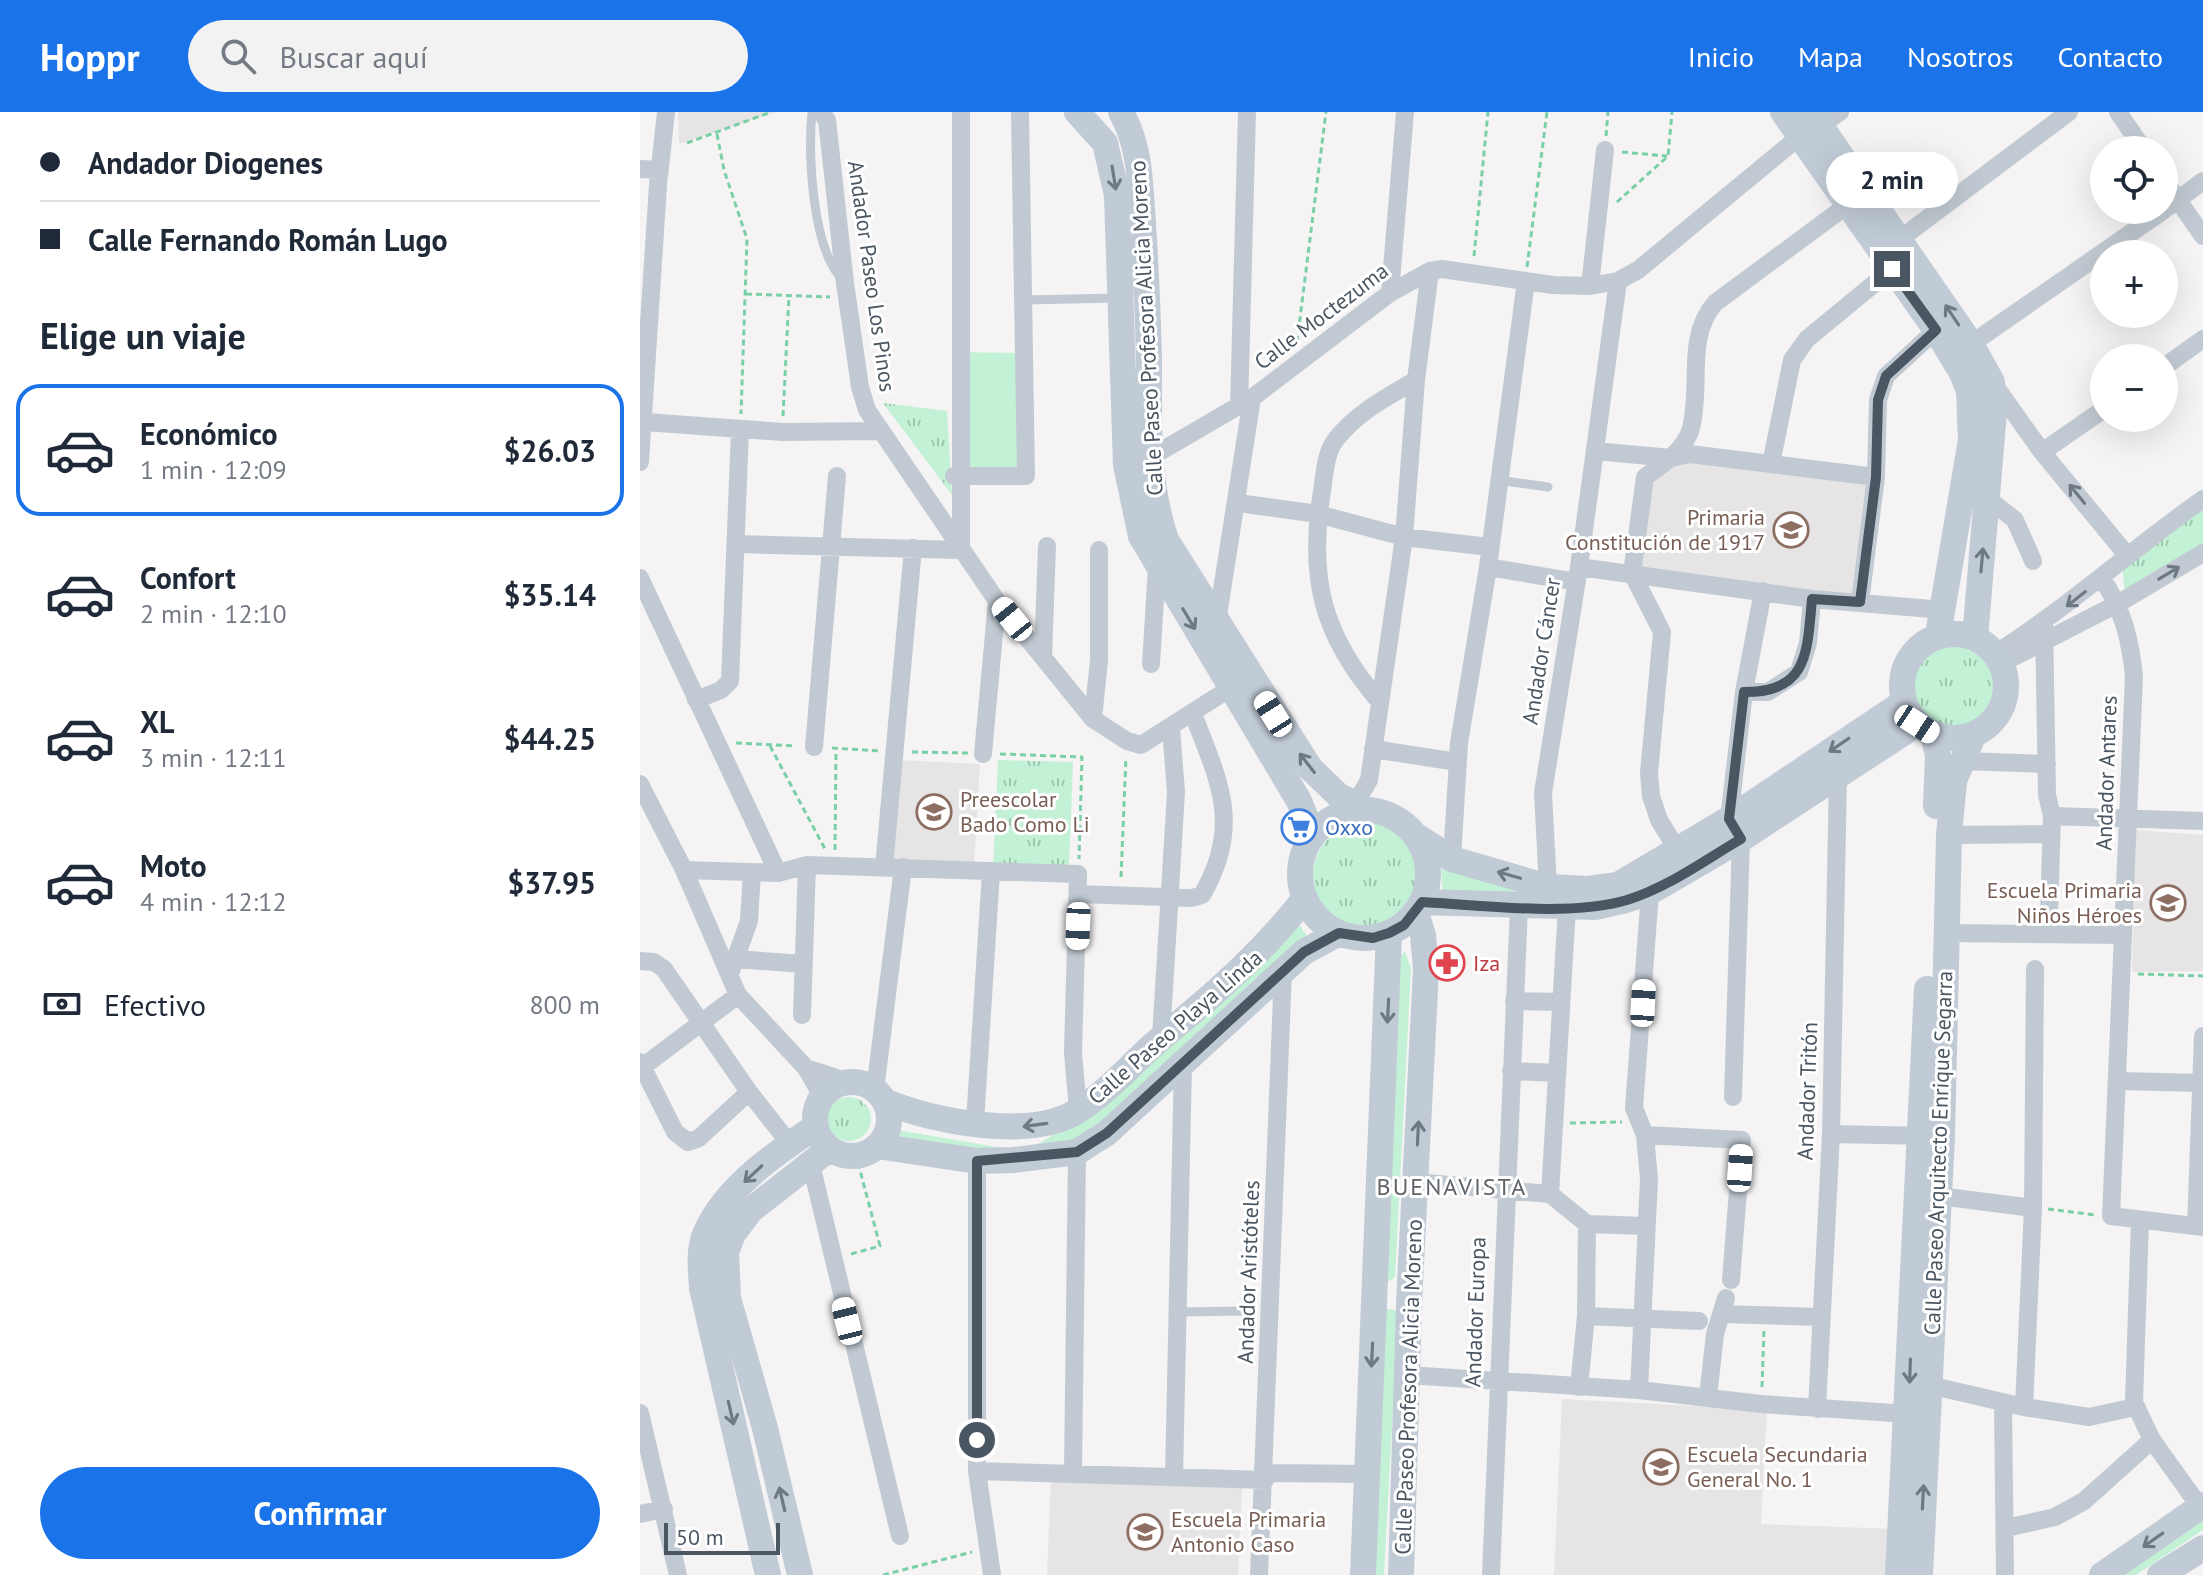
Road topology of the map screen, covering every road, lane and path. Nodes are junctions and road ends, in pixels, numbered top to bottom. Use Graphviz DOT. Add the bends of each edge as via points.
graph roads {
  1 [pos="666,112"];
  2 [pos="771,112"];
  3 [pos="961,112"];
  4 [pos="1020,112"];
  5 [pos="1077,112"];
  6 [pos="1121,112"];
  7 [pos="1247,112"];
  8 [pos="1326,112"];
  9 [pos="1405,112"];
  10 [pos="1488,112"];
  11 [pos="1547,112"];
  12 [pos="1608,112"];
  13 [pos="1672,112"];
  14 [pos="1783,112"];
  15 [pos="2069,112"];
  16 [pos="2118,112"];
  17 [pos="823,114"];
  18 [pos="1817,122"];
  19 [pos="717,134"];
  20 [pos="2134,136"];
  21 [pos="687,143"];
  22 [pos="1605,150"];
  23 [pos="1668,156"];
  24 [pos="652,172"];
  25 [pos="2203,181"];
  26 [pos="2178,200"];
  27 [pos="1846,206"];
  28 [pos="2178,215"];
  29 [pos="2144,224"];
  30 [pos="1595,225"];
  31 [pos="2203,236"];
  32 [pos="1900,239"];
  33 [pos="1892,269"];
  34 [pos="1430,271"];
  35 [pos="1472,272"];
  36 [pos="1526,281"];
  37 [pos="1618,281"];
  38 [pos="1590,286"];
  39 [pos="846,290"];
  40 [pos="1390,293"];
  41 [pos="746,294"];
  42 [pos="789,296"];
  43 [pos="1120,298"];
  44 [pos="1025,300"];
  45 [pos="1936,330"];
  46 [pos="2203,339"];
  47 [pos="1971,344"];
  48 [pos="2178,357"];
  49 [pos="1294,367"];
  50 [pos="1416,380"];
  51 [pos="1992,382"];
  52 [pos="1245,402"];
  53 [pos="2090,419"];
  54 [pos="645,422"];
  55 [pos="740,430"];
  56 [pos="881,431"];
  57 [pos="783,432"];
  58 [pos="1595,451"];
  59 [pos="2042,452"];
  60 [pos="1671,458"];
  61 [pos="640,462"];
  62 [pos="1138,462"];
  63 [pos="1771,464"];
  64 [pos="837,476"];
  65 [pos="958,476"];
  66 [pos="1876,477"];
  67 [pos="1498,480"];
  68 [pos="1548,487"];
  69 [pos="1987,498"];
  70 [pos="2203,499"];
  71 [pos="1238,503"];
  72 [pos="1318,514"];
  73 [pos="1404,537"];
  74 [pos="736,544"];
  75 [pos="830,545"];
  76 [pos="1047,546"];
  77 [pos="1489,547"];
  78 [pos="913,548"];
  79 [pos="961,550"];
  80 [pos="1099,550"];
  81 [pos="2203,553"];
  82 [pos="2126,554"];
  83 [pos="2033,561"];
  84 [pos="1157,567"];
  85 [pos="1488,567"];
  86 [pos="1632,573"];
  87 [pos="1578,574"];
  88 [pos="2102,579"];
  89 [pos="640,582"];
  90 [pos="1763,591"];
  91 [pos="1812,599"];
  92 [pos="997,601"];
  93 [pos="1860,602"];
  94 [pos="2119,603"];
  95 [pos="1217,622"];
  96 [pos="1941,622"];
  97 [pos="2046,630"];
  98 [pos="1991,651"];
  99 [pos="1043,657"];
  100 [pos="1151,664"];
  101 [pos="1240,682"];
  102 [pos="1744,692"];
  103 [pos="696,700"];
  104 [pos="1379,701"];
  105 [pos="1193,714"];
  106 [pos="1093,719"];
  107 [pos="1918,720"];
  108 [pos="1171,728"];
  109 [pos="1974,734"];
  110 [pos="1127,741"];
  111 [pos="770,745"];
  112 [pos="814,747"];
  113 [pos="836,749"];
  114 [pos="1373,749"];
  115 [pos="983,754"];
  116 [pos="1082,757"];
  117 [pos="1961,761"];
  118 [pos="1457,762"];
  119 [pos="2047,764"];
  120 [pos="1838,775"];
  121 [pos="640,784"];
  122 [pos="1361,807"];
  123 [pos="2128,819"];
  124 [pos="2203,821"];
  125 [pos="2052,825"];
  126 [pos="1735,829"];
  127 [pos="1313,835"];
  128 [pos="1415,835"];
  129 [pos="1949,835"];
  130 [pos="1678,851"];
  131 [pos="1452,859"];
  132 [pos="807,865"];
  133 [pos="835,866"];
  134 [pos="893,867"];
  135 [pos="684,870"];
  136 [pos="752,872"];
  137 [pos="991,872"];
  138 [pos="778,873"];
  139 [pos="1078,874"];
  140 [pos="1548,887"];
  141 [pos="1650,892"];
  142 [pos="1079,894"];
  143 [pos="1120,895"];
  144 [pos="1172,897"];
  145 [pos="1305,898"];
  146 [pos="1519,906"];
  147 [pos="1419,907"];
  148 [pos="1567,907"];
  149 [pos="2049,913"];
  150 [pos="1339,933"];
  151 [pos="1389,933"];
  152 [pos="1946,933"];
  153 [pos="2123,935"];
  154 [pos="640,961"];
  155 [pos="804,964"];
  156 [pos="732,966"];
  157 [pos="2035,969"];
  158 [pos="1283,971"];
  159 [pos="2122,973"];
  160 [pos="2203,976"];
  161 [pos="738,995"];
  162 [pos="1514,1001"];
  163 [pos="1561,1002"];
  164 [pos="802,1015"];
  165 [pos="702,1024"];
  166 [pos="2203,1036"];
  167 [pos="1161,1038"];
  168 [pos="1183,1062"];
  169 [pos="640,1065"];
  170 [pos="806,1068"];
  171 [pos="1511,1071"];
  172 [pos="1556,1073"];
  173 [pos="2118,1081"];
  174 [pos="849,1082"];
  175 [pos="2201,1083"];
  176 [pos="749,1092"];
  177 [pos="880,1095"];
  178 [pos="822,1096"];
  179 [pos="1733,1097"];
  180 [pos="1078,1111"];
  181 [pos="975,1122"];
  182 [pos="1554,1124"];
  183 [pos="1642,1128"];
  184 [pos="1831,1134"];
  185 [pos="1931,1136"];
  186 [pos="790,1144"];
  187 [pos="818,1147"];
  188 [pos="866,1151"];
  189 [pos="1077,1152"];
  190 [pos="2201,1159"];
  191 [pos="977,1161"];
  192 [pos="1416,1182"];
  193 [pos="1505,1192"];
  194 [pos="1550,1194"];
  195 [pos="1939,1196"];
  196 [pos="2033,1208"];
  197 [pos="2111,1216"];
  198 [pos="2140,1220"];
  199 [pos="1587,1224"];
  200 [pos="1646,1226"];
  201 [pos="2199,1226"];
  202 [pos="832,1260"];
  203 [pos="1726,1297"];
  204 [pos="1375,1302"];
  205 [pos="1409,1303"];
  206 [pos="1245,1311"];
  207 [pos="1179,1312"];
  208 [pos="1765,1315"];
  209 [pos="1586,1316"];
  210 [pos="1820,1317"];
  211 [pos="1641,1319"];
  212 [pos="1699,1321"];
  213 [pos="1407,1375"];
  214 [pos="1496,1382"];
  215 [pos="1929,1385"];
  216 [pos="1579,1387"];
  217 [pos="1639,1390"];
  218 [pos="1708,1397"];
  219 [pos="2003,1403"];
  220 [pos="1761,1404"];
  221 [pos="2024,1407"];
  222 [pos="2135,1407"];
  223 [pos="1817,1409"];
  224 [pos="640,1413"];
  225 [pos="1908,1414"];
  226 [pos="2152,1440"];
  227 [pos="977,1471"];
  228 [pos="1073,1472"];
  229 [pos="1367,1474"];
  230 [pos="1265,1476"];
  231 [pos="1174,1477"];
  232 [pos="2202,1506"];
  233 [pos="664,1509"];
  234 [pos="640,1514"];
  235 [pos="2006,1528"];
  236 [pos="900,1536"];
  237 [pos="2203,1548"];
  238 [pos="986,1549"];
  239 [pos="678,1575"];
  240 [pos="768,1575"];
  241 [pos="800,1575"];
  242 [pos="883,1575"];
  243 [pos="992,1575"];
  244 [pos="1259,1575"];
  245 [pos="1363,1575"];
  246 [pos="1401,1575"];
  247 [pos="1491,1575"];
  248 [pos="1898,1575"];
  249 [pos="1920,1575"];
  250 [pos="2005,1575"];
  251 [pos="2102,1575"];
  252 [pos="2160,1575"];
  1 -- 24 [label="street"];
  2 -- 19 [label="path"];
  3 -- 65 [label="street"];
  4 -- 44 [label="street"];
  5 -- 43 [label="street, Calle Paseo Profesora Alicia Moreno, one-way" via="1105,143 1112,165"];
  6 -- 62 [label="street, Calle Paseo Profesora Alicia Moreno" via="1135,138 1148,318"];
  7 -- 52 [label="street" via="1237,360"];
  8 -- 49 [label="path"];
  9 -- 40 [label="street"];
  10 -- 35 [label="path"];
  11 -- 36 [label="path"];
  12 -- 22 [label="path"];
  13 -- 23 [label="path"];
  14 -- 18 [label="street"];
  15 -- 32 [label="street"];
  16 -- 20 [label="street"];
  17 -- 39 [label="street, Andador Paseo Los Pinos"];
  18 -- 27 [label="street"];
  18 -- 32 [label="street"];
  18 -- 37 [label="street"];
  19 -- 21 [label="path"];
  19 -- 41 [label="path" via="747,239"];
  22 -- 23 [label="path"];
  22 -- 30 [label="street"];
  23 -- 30 [label="path"];
  24 -- 54 [label="street"];
  25 -- 26 [label="street"];
  27 -- 33 [label="street"];
  27 -- 60 [label="street" via="1702,318 1691,430"];
  28 -- 31 [label="street"];
  29 -- 47 [label="street"];
  30 -- 38 [label="street"];
  47 -- 32 [label="street, one-way"];
  33 -- 45 [label="street"];
  33 -- 63 [label="street" via="1807,339 1792,360"];
  34 -- 35 [label="street"];
  34 -- 40 [label="street, Calle Moctezuma"];
  34 -- 50 [label="street"];
  35 -- 36 [label="street"];
  36 -- 38 [label="street"];
  36 -- 67 [label="street"];
  37 -- 38 [label="street"];
  37 -- 58 [label="street, Andador Cáncer"];
  39 -- 42 [label="path"];
  39 -- 56 [label="street, Andador Paseo Los Pinos" via="860,387"];
  40 -- 49 [label="street, Calle Moctezuma"];
  41 -- 42 [label="path"];
  41 -- 55 [label="path"];
  42 -- 57 [label="path"];
  43 -- 44 [label="lane"];
  43 -- 62 [label="street, Calle Paseo Profesora Alicia Moreno"];
  44 -- 65 [label="street" via="1026,476"];
  45 -- 66 [label="street" via="1886,376 1878,400"];
  45 -- 96 [label="street" via="1962,373 1972,416"];
  46 -- 48 [label="street"];
  47 -- 51 [label="street"];
  49 -- 52 [label="street, Calle Moctezuma"];
  50 -- 72 [label="street" via="1364,411 1335,440"];
  50 -- 73 [label="street"];
  51 -- 59 [label="street"];
  51 -- 69 [label="street"];
  52 -- 62 [label="street, Calle Moctezuma"];
  52 -- 71 [label="street"];
  53 -- 59 [label="street"];
  54 -- 55 [label="street"];
  54 -- 61 [label="street"];
  55 -- 57 [label="street"];
  55 -- 74 [label="street"];
  56 -- 57 [label="street"];
  56 -- 79 [label="street, Andador Paseo Los Pinos"];
  58 -- 60 [label="street"];
  58 -- 87 [label="street, Andador Cáncer"];
  82 -- 59 [label="street, one-way"];
  60 -- 63 [label="street" via="1690,454"];
  60 -- 86 [label="street" via="1645,477"];
  62 -- 84 [label="street, Calle Paseo Profesora Alicia Moreno" via="1141,536"];
  62 -- 95 [label="street, Calle Paseo Profesora Alicia Moreno" via="1166,540"];
  63 -- 66 [label="street"];
  64 -- 75 [label="street"];
  65 -- 79 [label="street"];
  66 -- 93 [label="street"];
  67 -- 68 [label="lane"];
  67 -- 77 [label="street"];
  69 -- 83 [label="street" via="2015,520"];
  98 -- 69 [label="street, one-way"];
  70 -- 82 [label="street"];
  71 -- 72 [label="street"];
  71 -- 95 [label="street"];
  72 -- 73 [label="street"];
  72 -- 104 [label="street" via="1321,600 1352,670"];
  73 -- 77 [label="street"];
  73 -- 104 [label="street"];
  74 -- 75 [label="street"];
  74 -- 103 [label="street" via="730,681"];
  75 -- 78 [label="street"];
  75 -- 112 [label="street"];
  76 -- 99 [label="street"];
  77 -- 85 [label="street"];
  78 -- 79 [label="street"];
  78 -- 134 [label="street"];
  79 -- 92 [label="street, Andador Paseo Los Pinos"];
  80 -- 106 [label="street"];
  94 -- 81 [label="street, one-way"];
  82 -- 88 [label="street"];
  84 -- 100 [label="street"];
  84 -- 101 [label="street, Calle Paseo Profesora Alicia Moreno, one-way"];
  85 -- 87 [label="street"];
  85 -- 118 [label="street"];
  86 -- 87 [label="street"];
  86 -- 90 [label="street"];
  86 -- 130 [label="street" via="1662,632 1649,773 1651,796"];
  87 -- 140 [label="street, Andador Cáncer" via="1543,793"];
  88 -- 94 [label="street, Andador Antares"];
  88 -- 97 [label="street, one-way"];
  89 -- 103 [label="street"];
  90 -- 91 [label="street"];
  90 -- 102 [label="street"];
  91 -- 93 [label="street"];
  91 -- 102 [label="street" via="1799,672 1768,692"];
  92 -- 99 [label="street, Andador Paseo Los Pinos"];
  92 -- 115 [label="street"];
  93 -- 96 [label="street"];
  94 -- 97 [label="street"];
  94 -- 123 [label="street, Andador Antares" via="2134,676"];
  95 -- 101 [label="street, Calle Paseo Profesora Alicia Moreno"];
  96 -- 98 [label="street"];
  96 -- 107 [label="street" via="1907,662 1901,686"];
  97 -- 98 [label="street"];
  97 -- 119 [label="street"];
  98 -- 109 [label="street" via="2007,684 2003,704 1992,723"];
  99 -- 106 [label="street, Andador Paseo Los Pinos"];
  101 -- 105 [label="street"];
  122 -- 101 [label="street, Calle Paseo Profesora Alicia Moreno, one-way" via="1339,796 1310,768"];
  101 -- 127 [label="street, Calle Paseo Profesora Alicia Moreno"];
  102 -- 126 [label="street"];
  103 -- 138 [label="street"];
  104 -- 114 [label="street"];
  105 -- 108 [label="street"];
  105 -- 144 [label="street" via="1226,812 1219,865 1202,895"];
  106 -- 110 [label="street, Andador Paseo Los Pinos"];
  107 -- 109 [label="street" via="1961,738"];
  107 -- 120 [label="street"];
  107 -- 126 [label="street, one-way"];
  107 -- 185 [label="street, Calle Paseo Arquitecto Enrique Segarra" via="1938,776"];
  108 -- 110 [label="street" via="1141,745"];
  108 -- 144 [label="street" via="1176,792"];
  109 -- 117 [label="street, Calle Paseo Arquitecto Enrique Segarra"];
  110 -- 143 [label="path"];
  111 -- 133 [label="path"];
  113 -- 133 [label="path"];
  114 -- 118 [label="street"];
  114 -- 122 [label="street"];
  116 -- 139 [label="path"];
  117 -- 119 [label="street"];
  117 -- 129 [label="street, Calle Paseo Arquitecto Enrique Segarra"];
  118 -- 131 [label="street"];
  119 -- 125 [label="street"];
  120 -- 126 [label="street"];
  120 -- 184 [label="street, Andador Tritón"];
  121 -- 135 [label="street"];
  122 -- 127 [label="street" via="1328,821"];
  122 -- 128 [label="street" via="1402,822"];
  123 -- 124 [label="street"];
  123 -- 125 [label="street"];
  123 -- 153 [label="street, Andador Antares"];
  125 -- 129 [label="street"];
  125 -- 149 [label="street"];
  126 -- 130 [label="street"];
  126 -- 141 [label="street"];
  126 -- 179 [label="street"];
  127 -- 145 [label="street" via="1301,865"];
  128 -- 131 [label="street"];
  128 -- 147 [label="street" via="1426,855 1429,879"];
  129 -- 152 [label="street, Calle Paseo Arquitecto Enrique Segarra"];
  130 -- 140 [label="street" via="1618,885"];
  140 -- 131 [label="street, one-way"];
  132 -- 133 [label="street"];
  132 -- 138 [label="street"];
  132 -- 155 [label="street"];
  133 -- 134 [label="street"];
  134 -- 137 [label="street"];
  134 -- 177 [label="street"];
  135 -- 136 [label="street"];
  135 -- 156 [label="street"];
  136 -- 138 [label="street"];
  136 -- 156 [label="street" via="749,921"];
  137 -- 139 [label="street"];
  137 -- 181 [label="street"];
  139 -- 142 [label="street"];
  141 -- 148 [label="street" via="1595,907"];
  141 -- 183 [label="street" via="1634,1108"];
  142 -- 143 [label="street"];
  142 -- 180 [label="street" via="1073,1052"];
  143 -- 144 [label="street"];
  144 -- 167 [label="street"];
  145 -- 150 [label="street"];
  145 -- 167 [label="street, Calle Paseo Playa Linda" via="1263,949"];
  146 -- 147 [label="street"];
  146 -- 148 [label="street"];
  146 -- 162 [label="street, Andador Europa"];
  147 -- 151 [label="street"];
  192 -- 147 [label="street, Calle Paseo Profesora Alicia Moreno, one-way" via="1426,970"];
  148 -- 163 [label="street"];
  150 -- 151 [label="street" via="1373,938"];
  150 -- 158 [label="street, Calle Paseo Playa Linda"];
  151 -- 204 [label="street, Calle Paseo Profesora Alicia Moreno, one-way"];
  152 -- 153 [label="street"];
  152 -- 185 [label="street, Calle Paseo Arquitecto Enrique Segarra"];
  153 -- 159 [label="street, Andador Antares"];
  154 -- 165 [label="street" via="664,969"];
  155 -- 156 [label="street"];
  155 -- 164 [label="street"];
  156 -- 161 [label="street"];
  157 -- 196 [label="street"];
  158 -- 168 [label="street, Calle Paseo Playa Linda"];
  158 -- 230 [label="street, Andador Aristóteles"];
  159 -- 160 [label="path"];
  159 -- 173 [label="street, Andador Antares"];
  161 -- 165 [label="street"];
  161 -- 170 [label="street"];
  162 -- 163 [label="street"];
  162 -- 171 [label="street, Andador Europa"];
  163 -- 172 [label="street"];
  165 -- 169 [label="street"];
  165 -- 176 [label="street"];
  166 -- 175 [label="street"];
  167 -- 180 [label="street, Calle Paseo Playa Linda" via="1124,1076"];
  168 -- 189 [label="street, Calle Paseo Playa Linda" via="1107,1133"];
  168 -- 207 [label="street"];
  169 -- 176 [label="street" via="675,1132 688,1142"];
  170 -- 174 [label="street"];
  170 -- 178 [label="street"];
  171 -- 172 [label="street"];
  171 -- 193 [label="street, Andador Europa"];
  172 -- 182 [label="street"];
  173 -- 175 [label="street"];
  173 -- 197 [label="street, Andador Antares"];
  174 -- 177 [label="street"];
  174 -- 178 [label="street"];
  175 -- 190 [label="street"];
  176 -- 186 [label="street"];
  177 -- 181 [label="street, Calle Paseo Playa Linda" via="932,1115"];
  177 -- 188 [label="street" via="889,1125"];
  178 -- 187 [label="street" via="815,1111"];
  180 -- 181 [label="street, Calle Paseo Playa Linda, one-way" via="1035,1127"];
  182 -- 183 [label="path"];
  182 -- 194 [label="street"];
  183 -- 200 [label="street" via="1649,1179"];
  183 -- 203 [label="street" via="1741,1138"];
  184 -- 185 [label="street"];
  184 -- 210 [label="street, Andador Tritón"];
  185 -- 195 [label="street, Calle Paseo Arquitecto Enrique Segarra"];
  185 -- 225 [label="street, Calle Paseo Arquitecto Enrique Segarra, one-way"];
  186 -- 187 [label="street"];
  186 -- 240 [label="street, one-way" via="724,1206 706,1232 700,1262"];
  187 -- 188 [label="street" via="845,1155"];
  187 -- 202 [label="street"];
  241 -- 187 [label="street, one-way" via="728,1298 726,1252 741,1220"];
  188 -- 191 [label="street, Calle Paseo Playa Linda"];
  188 -- 202 [label="path" via="880,1246"];
  189 -- 191 [label="street, Calle Paseo Playa Linda"];
  189 -- 228 [label="street"];
  190 -- 201 [label="street"];
  191 -- 227 [label="street"];
  192 -- 193 [label="street"];
  192 -- 205 [label="street, Calle Paseo Profesora Alicia Moreno"];
  193 -- 194 [label="street"];
  193 -- 214 [label="street, Andador Europa"];
  194 -- 199 [label="street"];
  195 -- 196 [label="street"];
  195 -- 215 [label="street, Calle Paseo Arquitecto Enrique Segarra"];
  196 -- 197 [label="path"];
  196 -- 221 [label="street"];
  197 -- 198 [label="street"];
  198 -- 201 [label="street"];
  198 -- 222 [label="street"];
  199 -- 200 [label="street"];
  199 -- 209 [label="street"];
  200 -- 211 [label="street"];
  202 -- 236 [label="street"];
  203 -- 208 [label="street"];
  203 -- 218 [label="street"];
  204 -- 205 [label="street"];
  204 -- 229 [label="street, Calle Paseo Profesora Alicia Moreno, one-way"];
  205 -- 213 [label="street, Calle Paseo Profesora Alicia Moreno"];
  206 -- 207 [label="lane"];
  207 -- 231 [label="street"];
  208 -- 210 [label="street"];
  208 -- 220 [label="path"];
  209 -- 211 [label="street"];
  209 -- 216 [label="street"];
  210 -- 223 [label="street, Andador Tritón"];
  211 -- 212 [label="street"];
  211 -- 217 [label="street"];
  213 -- 214 [label="street"];
  213 -- 246 [label="street, Calle Paseo Profesora Alicia Moreno"];
  214 -- 216 [label="street"];
  214 -- 247 [label="street, Andador Europa"];
  215 -- 219 [label="street"];
  249 -- 215 [label="street, Calle Paseo Arquitecto Enrique Segarra, one-way"];
  216 -- 217 [label="street"];
  217 -- 218 [label="street"];
  218 -- 220 [label="street"];
  219 -- 221 [label="street"];
  219 -- 235 [label="street"];
  220 -- 223 [label="street"];
  221 -- 222 [label="street" via="2089,1417"];
  222 -- 226 [label="street"];
  223 -- 225 [label="street"];
  224 -- 233 [label="street"];
  225 -- 248 [label="street, Calle Paseo Arquitecto Enrique Segarra"];
  226 -- 232 [label="street"];
  226 -- 235 [label="street" via="2084,1501 2055,1517"];
  227 -- 228 [label="street"];
  227 -- 238 [label="street"];
  228 -- 231 [label="street"];
  229 -- 230 [label="street"];
  229 -- 245 [label="street, Calle Paseo Profesora Alicia Moreno"];
  230 -- 231 [label="street"];
  230 -- 244 [label="street, Andador Aristóteles"];
  232 -- 251 [label="street, one-way"];
  233 -- 234 [label="street"];
  233 -- 239 [label="street"];
  235 -- 250 [label="street"];
  237 -- 252 [label="street"];
  238 -- 242 [label="path"];
  238 -- 243 [label="street"];
}
